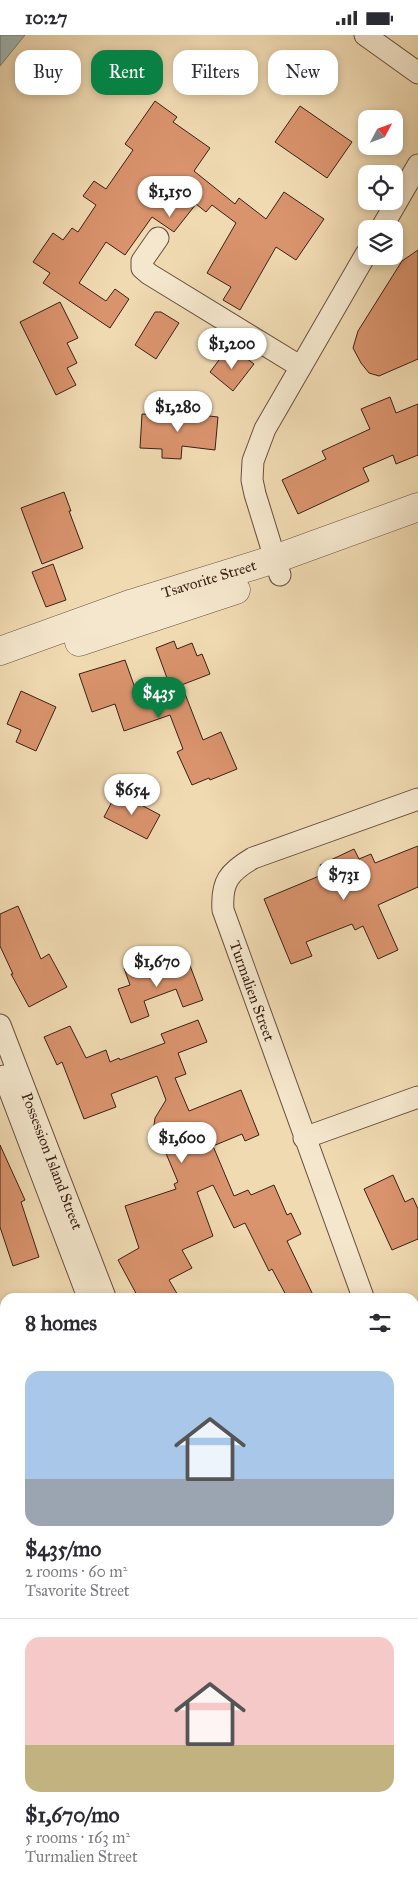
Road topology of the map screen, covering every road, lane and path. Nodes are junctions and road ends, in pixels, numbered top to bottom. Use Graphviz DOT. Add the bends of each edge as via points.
graph roads {
  1 [pos="365,35"];
  2 [pos="418,73"];
  3 [pos="418,165"];
  4 [pos="386,220"];
  5 [pos="158,238"];
  6 [pos="360,265"];
  7 [pos="301,367"];
  8 [pos="418,507"];
  9 [pos="418,524"];
  10 [pos="277,567"];
  11 [pos="0,651"];
  12 [pos="0,666"];
  13 [pos="418,799"];
  14 [pos="0,1025"];
  15 [pos="0,1066"];
  16 [pos="418,1097"];
  17 [pos="304,1139"];
  18 [pos="86,1293"];
  19 [pos="103,1293"];
  20 [pos="362,1293"];
  1 -- 2 [label="street"];
  3 -- 4 [label="street"];
  5 -- 7 [label="street" via="142,261 142,268 148,274"];
  6 -- 7 [label="street"];
  7 -- 10 [label="street" via="265,429 253,461 255,495"];
  8 -- 10 [label="street, Tsavorite Street"];
  9 -- 10 [label="street, Tsavorite Street"];
  10 -- 11 [label="street, Tsavorite Street" via="133,603"];
  10 -- 12 [label="street, Tsavorite Street"];
  13 -- 17 [label="street, Turmalien Street" via="253,859 233,872 224,887 223,910"];
  14 -- 19 [label="street, Possession Island Street"];
  15 -- 18 [label="street, Possession Island Street"];
  16 -- 17 [label="street"];
  17 -- 20 [label="street, Turmalien Street"];
}
